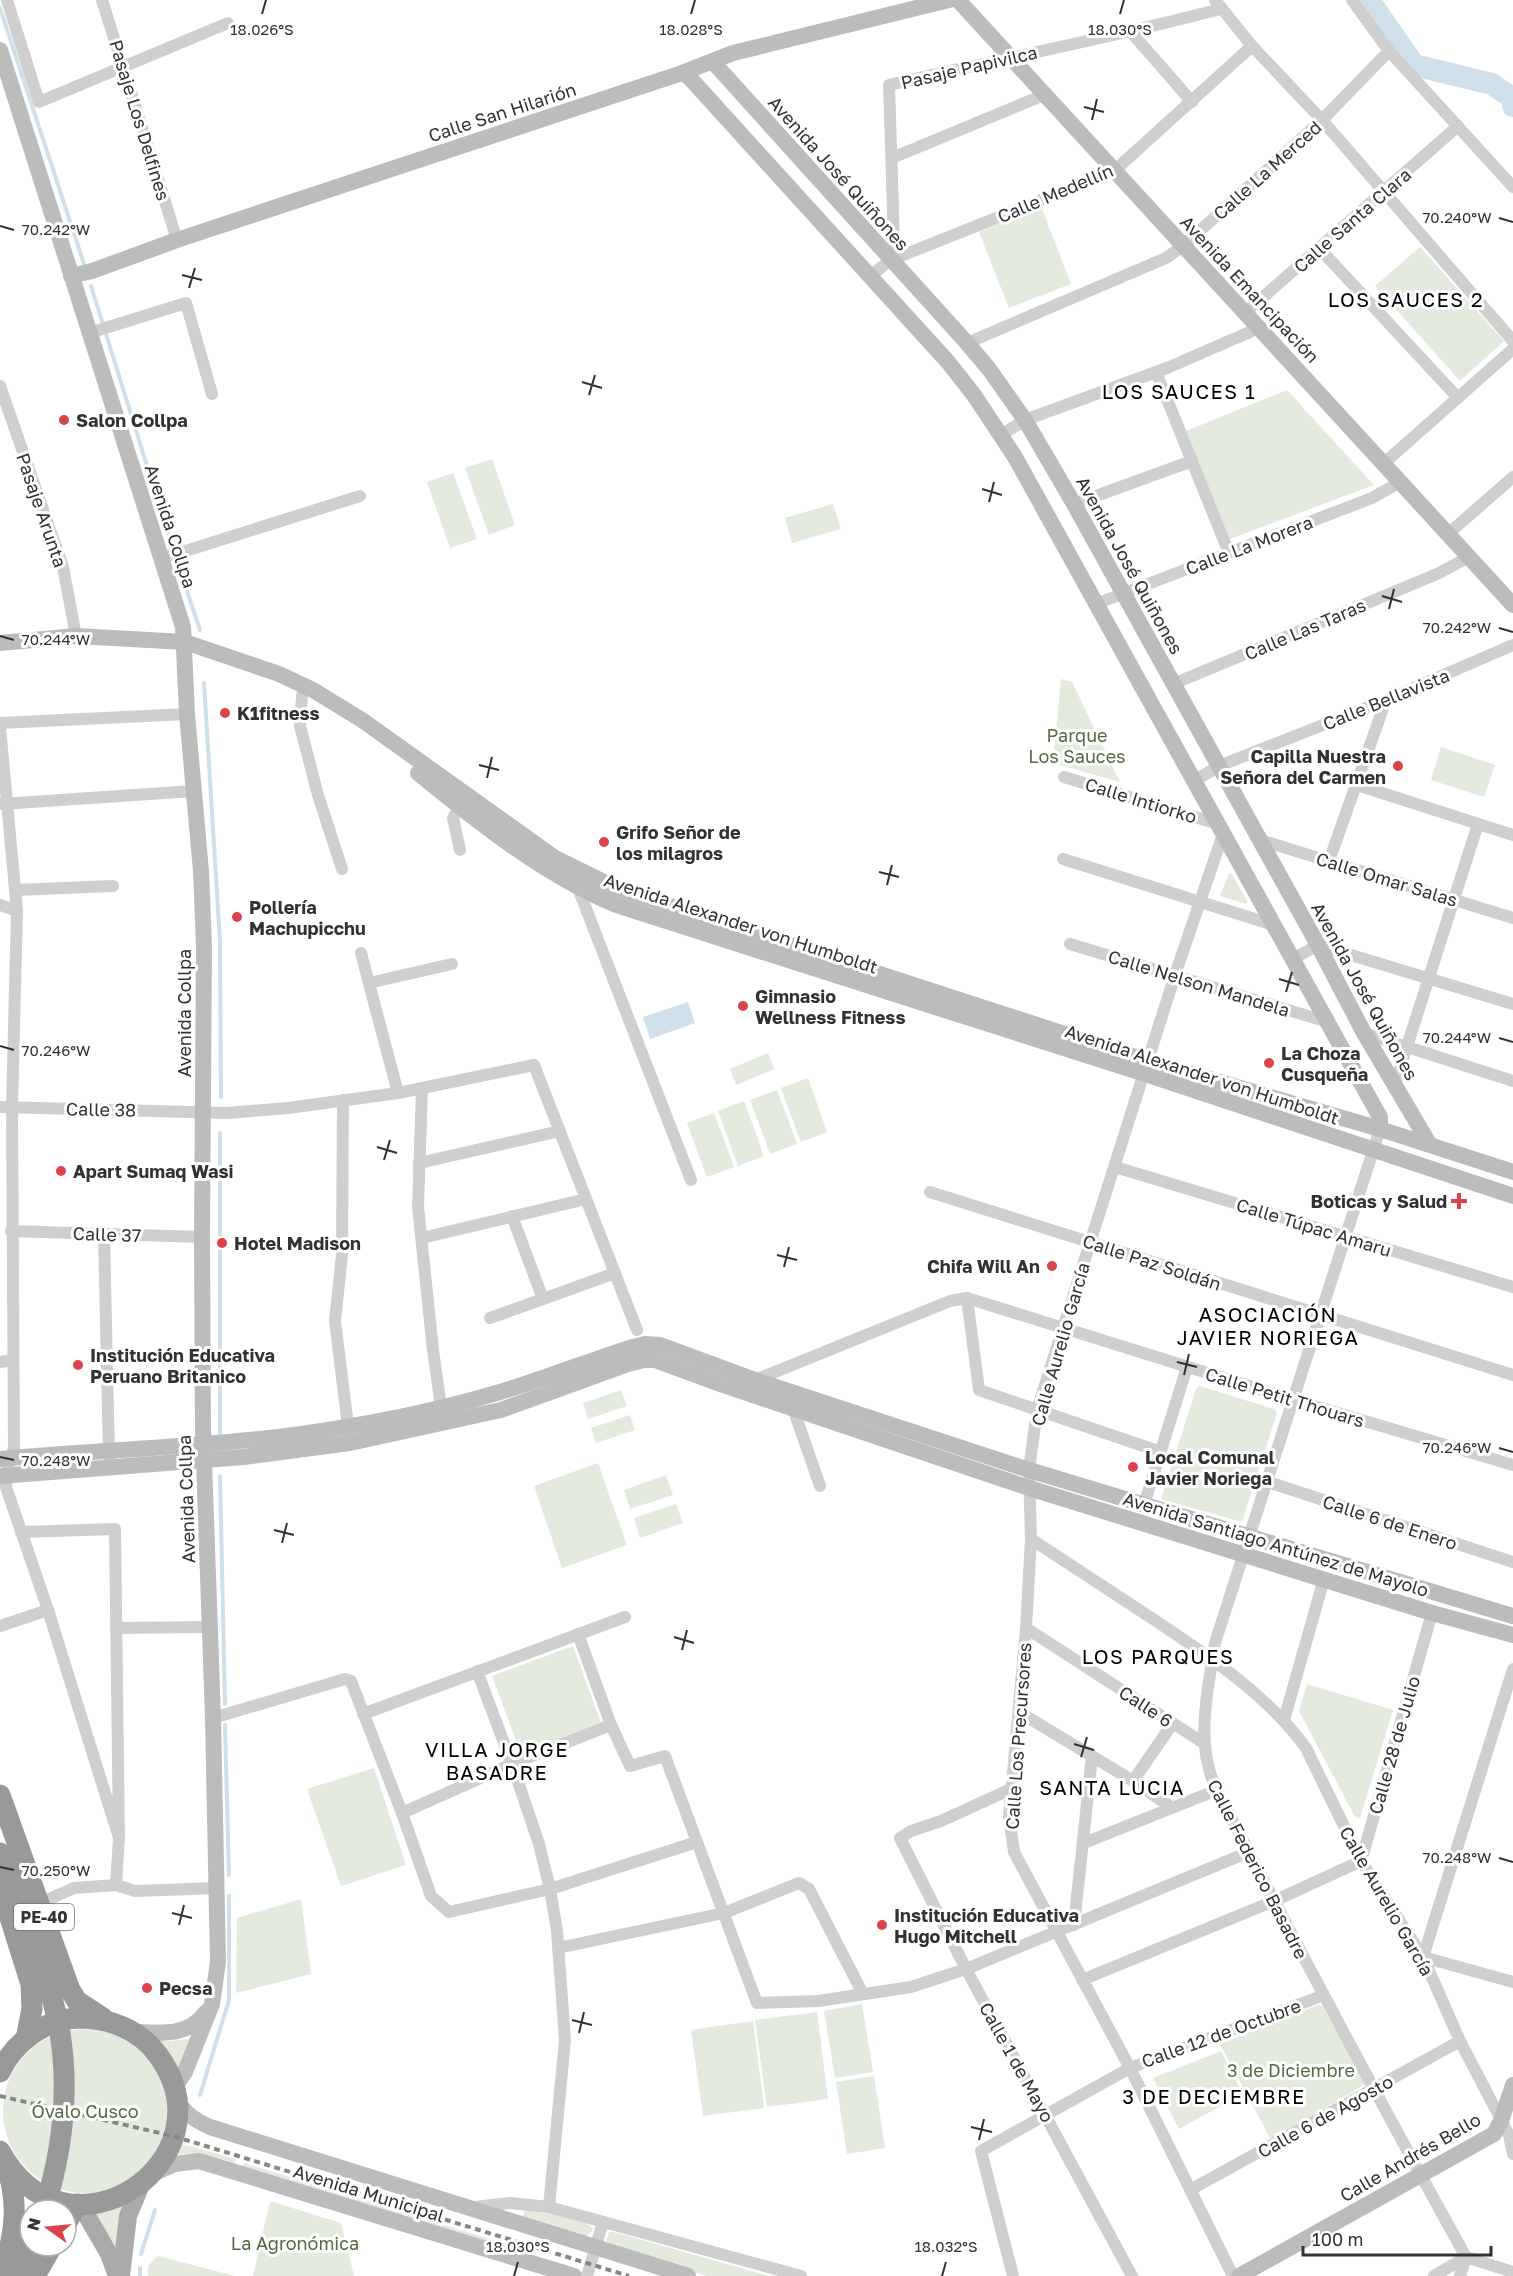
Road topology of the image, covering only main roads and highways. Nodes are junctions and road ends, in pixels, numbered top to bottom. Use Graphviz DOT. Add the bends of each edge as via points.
graph roads {
  1 [pos="0,1795"];
  2 [pos="0,1812"];
  3 [pos="0,1853"];
  4 [pos="0,1886"];
  5 [pos="33,1934"];
  6 [pos="109,2021"];
  7 [pos="12,2050"];
  8 [pos="0,2072"];
  9 [pos="0,2151"];
  10 [pos="147,2179"];
  11 [pos="48,2198"];
  12 [pos="53,2198"];
  13 [pos="78,2204"];
  14 [pos="24,2258"];
  15 [pos="45,2258"];
  16 [pos="0,2274"];
  17 [pos="15,2276"];
  18 [pos="35,2276"];
  19 [pos="119,2276"];
  1 -- 6 [label="highway, PE-40" via="70,1990 77,2001"];
  2 -- 5 [label="highway"];
  3 -- 5 [label="highway"];
  4 -- 7 [label="highway, PE-40" via="31,1984 32,2009"];
  5 -- 11 [label="highway, bridge" via="54,2004 64,2074 64,2120"];
  6 -- 7 [label="highway" via="66,2020 40,2029"];
  6 -- 10 [label="highway" via="133,2032 155,2050 175,2093 173,2136 161,2162"];
  7 -- 8 [label="highway"];
  9 -- 12 [label="highway" via="9,2166 32,2188"];
  9 -- 16 [label="highway" via="11,2182 14,2222"];
  10 -- 13 [label="highway" via="118,2198"];
  10 -- 19 [label="main road" via="128,2216"];
  13 -- 19 [label="main road"];
  14 -- 17 [label="highway"];
  15 -- 18 [label="highway"];
}
